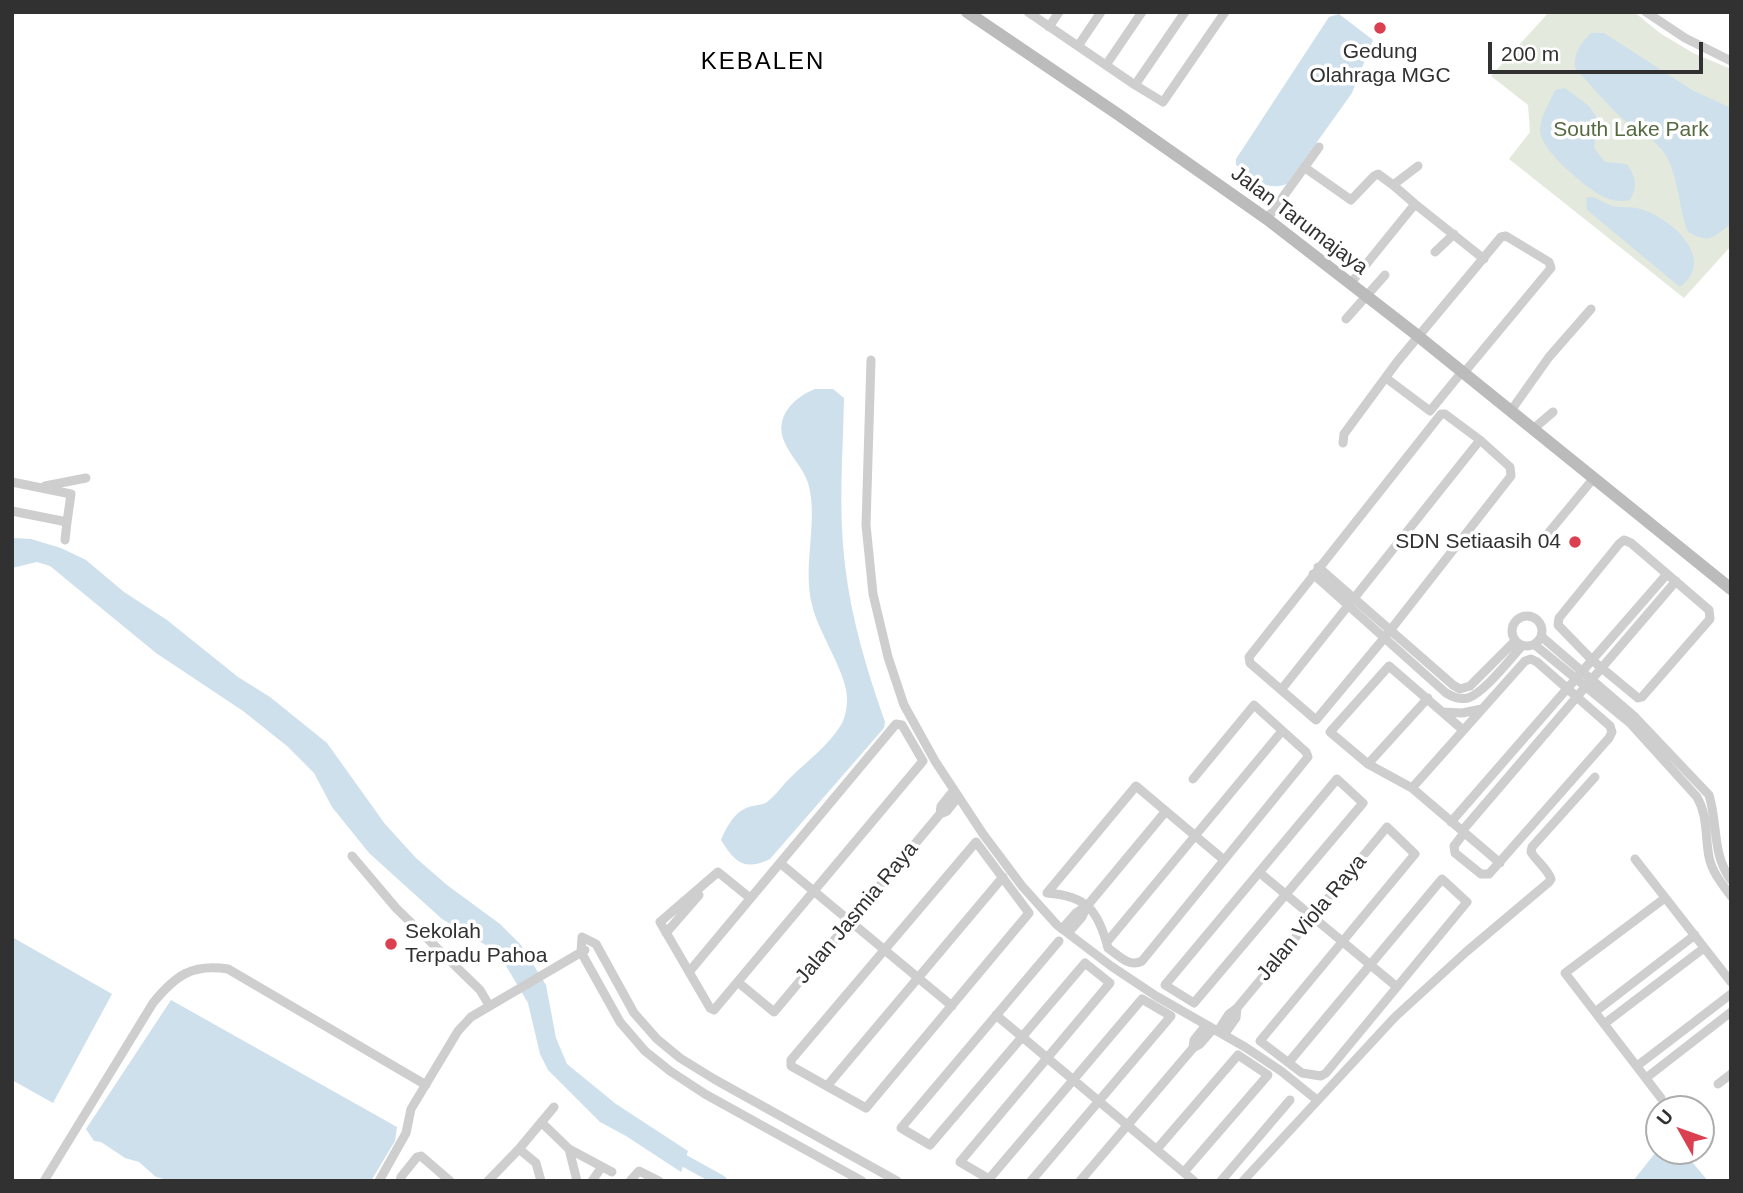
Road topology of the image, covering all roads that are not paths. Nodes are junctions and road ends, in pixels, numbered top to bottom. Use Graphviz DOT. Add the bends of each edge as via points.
graph roads {
  1 [pos="967,12"];
  2 [pos="1028,12"];
  3 [pos="1059,12"];
  4 [pos="1101,12"];
  5 [pos="1142,12"];
  6 [pos="1185,12"];
  7 [pos="1646,12"];
  8 [pos="1220,14"];
  9 [pos="1049,26"];
  10 [pos="1078,46"];
  11 [pos="1731,61"];
  12 [pos="1106,65"];
  13 [pos="1135,85"];
  14 [pos="1319,147"];
  15 [pos="1418,166"];
  16 [pos="1304,167"];
  17 [pos="1393,185"];
  18 [pos="1415,204"];
  19 [pos="1270,215"];
  20 [pos="1454,234"];
  21 [pos="1435,252"];
  22 [pos="1484,259"];
  23 [pos="1385,275"];
  24 [pos="1352,281"];
  25 [pos="1369,293"];
  26 [pos="1591,309"];
  27 [pos="1346,319"];
  28 [pos="1420,335"];
  29 [pos="871,360"];
  30 [pos="1464,372"];
  31 [pos="1386,378"];
  32 [pos="1513,407"];
  33 [pos="1553,412"];
  34 [pos="1535,428"];
  35 [pos="1480,440"];
  36 [pos="1343,443"];
  37 [pos="86,478"];
  38 [pos="1593,479"];
  39 [pos="73,481"];
  40 [pos="12,482"];
  41 [pos="40,487"];
  42 [pos="71,494"];
  43 [pos="12,511"];
  44 [pos="67,522"];
  45 [pos="1545,537"];
  46 [pos="65,540"];
  47 [pos="1315,570"];
  48 [pos="1667,574"];
  49 [pos="1675,581"];
  50 [pos="1731,589"];
  51 [pos="1351,602"];
  52 [pos="1387,634"];
  53 [pos="1542,637"];
  54 [pos="1519,644"];
  55 [pos="1535,645"];
  56 [pos="1592,660"];
  57 [pos="1601,667"];
  58 [pos="1579,674"];
  59 [pos="1588,682"];
  60 [pos="1567,688"];
  61 [pos="1281,690"];
  62 [pos="1576,696"];
  63 [pos="1428,698"];
  64 [pos="1482,709"];
  65 [pos="1443,712"];
  66 [pos="1632,720"];
  67 [pos="1463,730"];
  68 [pos="1282,731"];
  69 [pos="1368,764"];
  70 [pos="1595,777"];
  71 [pos="1193,779"];
  72 [pos="1412,788"];
  73 [pos="956,793"];
  74 [pos="1166,811"];
  75 [pos="1451,822"];
  76 [pos="1463,832"];
  77 [pos="1195,836"];
  78 [pos="352,856"];
  79 [pos="1635,859"];
  80 [pos="1224,860"];
  81 [pos="780,863"];
  82 [pos="1500,863"];
  83 [pos="718,872"];
  84 [pos="1260,873"];
  85 [pos="1003,877"];
  86 [pos="1731,880"];
  87 [pos="815,891"];
  88 [pos="1286,894"];
  89 [pos="1731,896"];
  90 [pos="750,898"];
  91 [pos="1665,898"];
  92 [pos="1087,906"];
  93 [pos="1313,917"];
  94 [pos="850,921"];
  95 [pos="1065,931"];
  96 [pos="666,933"];
  97 [pos="1695,935"];
  98 [pos="1059,941"];
  99 [pos="1342,941"];
  100 [pos="1106,942"];
  101 [pos="1704,948"];
  102 [pos="885,950"];
  103 [pos="581,952"];
  104 [pos="1370,965"];
  105 [pos="689,972"];
  106 [pos="918,978"];
  107 [pos="1731,982"];
  108 [pos="739,983"];
  109 [pos="1397,987"];
  110 [pos="1731,994"];
  111 [pos="489,1005"];
  112 [pos="952,1006"];
  113 [pos="1595,1012"];
  114 [pos="1731,1012"];
  115 [pos="996,1015"];
  116 [pos="1604,1024"];
  117 [pos="1215,1030"];
  118 [pos="1023,1037"];
  119 [pos="1048,1058"];
  120 [pos="1289,1062"];
  121 [pos="1637,1066"];
  122 [pos="1731,1074"];
  123 [pos="1646,1078"];
  124 [pos="1073,1080"];
  125 [pos="1718,1084"];
  126 [pos="426,1085"];
  127 [pos="827,1086"];
  128 [pos="1659,1095"];
  129 [pos="1290,1100"];
  130 [pos="1317,1100"];
  131 [pos="1099,1101"];
  132 [pos="554,1107"];
  133 [pos="541,1122"];
  134 [pos="1128,1125"];
  135 [pos="519,1149"];
  136 [pos="569,1149"];
  137 [pos="1157,1149"];
  138 [pos="601,1168"];
  139 [pos="499,1169"];
  140 [pos="612,1172"];
  141 [pos="1184,1172"];
  142 [pos="989,1179"];
  143 [pos="44,1181"];
  144 [pos="379,1181"];
  145 [pos="400,1181"];
  146 [pos="450,1181"];
  147 [pos="488,1181"];
  148 [pos="502,1181"];
  149 [pos="541,1181"];
  150 [pos="577,1181"];
  151 [pos="592,1181"];
  152 [pos="630,1181"];
  153 [pos="659,1181"];
  154 [pos="862,1181"];
  155 [pos="897,1181"];
  156 [pos="1031,1181"];
  157 [pos="1080,1181"];
  158 [pos="1194,1181"];
  159 [pos="1221,1181"];
  160 [pos="1243,1181"];
  1 -- 19 [label="street, Jalan Tarumajaya"];
  2 -- 9 [label="street"];
  3 -- 9 [label="street"];
  4 -- 10 [label="street"];
  5 -- 12 [label="street"];
  6 -- 13 [label="street"];
  7 -- 11 [label="street"];
  8 -- 13 [label="street" via="1167,100 1159,102"];
  9 -- 10 [label="street"];
  10 -- 12 [label="street"];
  12 -- 13 [label="street"];
  14 -- 16 [label="street"];
  15 -- 17 [label="street"];
  16 -- 17 [label="street" via="1351,200 1377,175"];
  16 -- 19 [label="street"];
  17 -- 18 [label="street"];
  18 -- 20 [label="street"];
  18 -- 24 [label="street"];
  19 -- 24 [label="street, Jalan Tarumajaya"];
  20 -- 21 [label="street"];
  20 -- 22 [label="street"];
  22 -- 28 [label="street"];
  22 -- 30 [label="street" via="1506,236 1549,262 1551,268"];
  23 -- 25 [label="street"];
  24 -- 25 [label="street, Jalan Tarumajaya"];
  25 -- 27 [label="street"];
  25 -- 28 [label="street, Jalan Tarumajaya"];
  26 -- 32 [label="street"];
  28 -- 30 [label="street, Jalan Tarumajaya"];
  28 -- 31 [label="street"];
  29 -- 73 [label="street" via="866,525 873,594 904,705"];
  30 -- 31 [label="street" via="1430,411"];
  30 -- 32 [label="street, Jalan Tarumajaya"];
  31 -- 36 [label="street" via="1344,433"];
  32 -- 34 [label="street, Jalan Tarumajaya"];
  33 -- 34 [label="street"];
  34 -- 38 [label="street, Jalan Tarumajaya"];
  35 -- 47 [label="street" via="1445,414 1437,417"];
  35 -- 51 [label="street"];
  35 -- 52 [label="street" via="1510,467 1511,476"];
  37 -- 39 [label="street"];
  38 -- 45 [label="street"];
  38 -- 50 [label="street, Jalan Tarumajaya"];
  39 -- 41 [label="street"];
  39 -- 42 [label="street"];
  40 -- 41 [label="street"];
  41 -- 42 [label="street"];
  42 -- 44 [label="street"];
  43 -- 44 [label="street"];
  44 -- 46 [label="street"];
  47 -- 51 [label="street"];
  47 -- 61 [label="street" via="1249,657"];
  48 -- 49 [label="street"];
  48 -- 56 [label="street"];
  48 -- 56 [label="street" via="1631,543 1619,544 1559,618 1558,625"];
  49 -- 57 [label="street"];
  49 -- 57 [label="street" via="1709,610 1710,619 1638,698"];
  51 -- 52 [label="street"];
  51 -- 61 [label="street"];
  52 -- 54 [label="street" via="1460,689 1470,686"];
  52 -- 61 [label="street" via="1316,720"];
  53 -- 54 [label="street" via="1542,626 1525,616 1516,621 1512,631"];
  53 -- 55 [label="street"];
  53 -- 58 [label="street"];
  54 -- 55 [label="street"];
  55 -- 58 [label="street"];
  56 -- 57 [label="street"];
  56 -- 58 [label="street"];
  57 -- 59 [label="street"];
  58 -- 59 [label="street"];
  58 -- 60 [label="street"];
  59 -- 62 [label="street"];
  59 -- 66 [label="street"];
  60 -- 62 [label="street"];
  60 -- 64 [label="street" via="1531,659"];
  60 -- 75 [label="street"];
  62 -- 76 [label="street"];
  62 -- 82 [label="street" via="1612,732"];
  63 -- 65 [label="street"];
  63 -- 69 [label="street"];
  63 -- 69 [label="street" via="1387,666 1330,732"];
  64 -- 65 [label="street"];
  64 -- 67 [label="street"];
  65 -- 67 [label="street"];
  66 -- 86 [label="street" via="1709,795 1718,858"];
  66 -- 89 [label="street" via="1697,797 1704,810 1709,859"];
  67 -- 72 [label="street"];
  68 -- 71 [label="street" via="1254,705"];
  68 -- 77 [label="street"];
  68 -- 80 [label="street" via="1306,752 1307,761"];
  69 -- 72 [label="street"];
  70 -- 130 [label="street" via="1532,847 1531,852 1549,873 1549,882 1395,1017"];
  72 -- 75 [label="street"];
  73 -- 94 [label="street, Jalan Jasmia Raya"];
  73 -- 95 [label="street" via="1022,886"];
  74 -- 77 [label="street"];
  74 -- 92 [label="street"];
  74 -- 92 [label="street" via="1136,786 1047,893 1069,895"];
  75 -- 76 [label="street"];
  76 -- 82 [label="street"];
  76 -- 82 [label="street" via="1455,853 1485,875"];
  77 -- 80 [label="street"];
  77 -- 100 [label="street"];
  78 -- 111 [label="street" via="396,908 480,990"];
  79 -- 91 [label="street"];
  80 -- 100 [label="street" via="1142,961 1130,964"];
  81 -- 87 [label="street"];
  81 -- 87 [label="street" via="896,724 902,725 923,761"];
  81 -- 90 [label="street"];
  83 -- 90 [label="street"];
  83 -- 96 [label="street"];
  83 -- 96 [label="street" via="660,922"];
  84 -- 88 [label="street"];
  84 -- 88 [label="street" via="1337,779 1363,803"];
  84 -- 88 [label="street" via="1165,985 1194,1003"];
  85 -- 102 [label="street" via="976,842"];
  85 -- 106 [label="street"];
  85 -- 112 [label="street" via="1029,913"];
  87 -- 94 [label="street"];
  87 -- 108 [label="street"];
  88 -- 93 [label="street"];
  90 -- 105 [label="street"];
  91 -- 97 [label="street"];
  91 -- 113 [label="street" via="1566,973"];
  92 -- 95 [label="street" via="1082,917"];
  92 -- 100 [label="street" via="1104,929"];
  93 -- 99 [label="street"];
  93 -- 99 [label="street, Jalan Viola Raya" via="1387,827 1415,854"];
  93 -- 117 [label="street, Jalan Viola Raya" via="1237,1008 1236,1018"];
  94 -- 102 [label="street"];
  94 -- 108 [label="street, Jalan Jasmia Raya" via="774,1012"];
  95 -- 117 [label="street" via="1111,966"];
  96 -- 105 [label="street"];
  97 -- 101 [label="street"];
  97 -- 113 [label="street"];
  98 -- 115 [label="street"];
  99 -- 104 [label="street"];
  99 -- 120 [label="street" via="1260,1041"];
  101 -- 107 [label="street"];
  101 -- 116 [label="street"];
  102 -- 106 [label="street"];
  102 -- 127 [label="street" via="791,1060 792,1066"];
  103 -- 111 [label="street"];
  103 -- 154 [label="street" via="620,1023 645,1051 705,1094"];
  103 -- 155 [label="street" via="582,937 596,944 634,1013 680,1058"];
  104 -- 109 [label="street"];
  104 -- 109 [label="street" via="1442,879 1467,902"];
  104 -- 120 [label="street"];
  105 -- 108 [label="street" via="714,1010"];
  106 -- 112 [label="street"];
  106 -- 127 [label="street"];
  109 -- 120 [label="street" via="1326,1073 1302,1073"];
  110 -- 121 [label="street"];
  111 -- 126 [label="street" via="458,1031"];
  112 -- 127 [label="street" via="866,1108"];
  113 -- 116 [label="street"];
  114 -- 123 [label="street"];
  115 -- 118 [label="street"];
  115 -- 118 [label="street" via="901,1128 930,1145"];
  116 -- 121 [label="street"];
  117 -- 130 [label="street" via="1281,1071"];
  117 -- 134 [label="street, Jalan Viola Raya" via="1194,1040 1193,1048"];
  118 -- 119 [label="street"];
  118 -- 119 [label="street" via="1086,963 1111,983"];
  119 -- 124 [label="street"];
  119 -- 142 [label="street" via="960,1162"];
  121 -- 123 [label="street"];
  122 -- 125 [label="street"];
  123 -- 128 [label="street"];
  124 -- 131 [label="street"];
  124 -- 131 [label="street" via="1142,999 1171,1016"];
  124 -- 142 [label="street"];
  126 -- 143 [label="street" via="228,969 210,966 189,971 153,1003"];
  126 -- 144 [label="street"];
  129 -- 159 [label="street"];
  130 -- 160 [label="street"];
  131 -- 134 [label="street"];
  131 -- 156 [label="street"];
  132 -- 133 [label="street"];
  133 -- 135 [label="street"];
  133 -- 136 [label="street"];
  134 -- 137 [label="street"];
  134 -- 157 [label="street, Jalan Viola Raya"];
  135 -- 139 [label="street"];
  135 -- 149 [label="street" via="536,1163"];
  136 -- 138 [label="street"];
  136 -- 150 [label="street"];
  137 -- 141 [label="street"];
  137 -- 141 [label="street" via="1238,1055 1268,1075"];
  138 -- 140 [label="street"];
  138 -- 151 [label="street"];
  139 -- 147 [label="street"];
  139 -- 148 [label="street"];
  141 -- 158 [label="street"];
  145 -- 146 [label="street" via="421,1156"];
  152 -- 153 [label="street" via="639,1171"];
}
